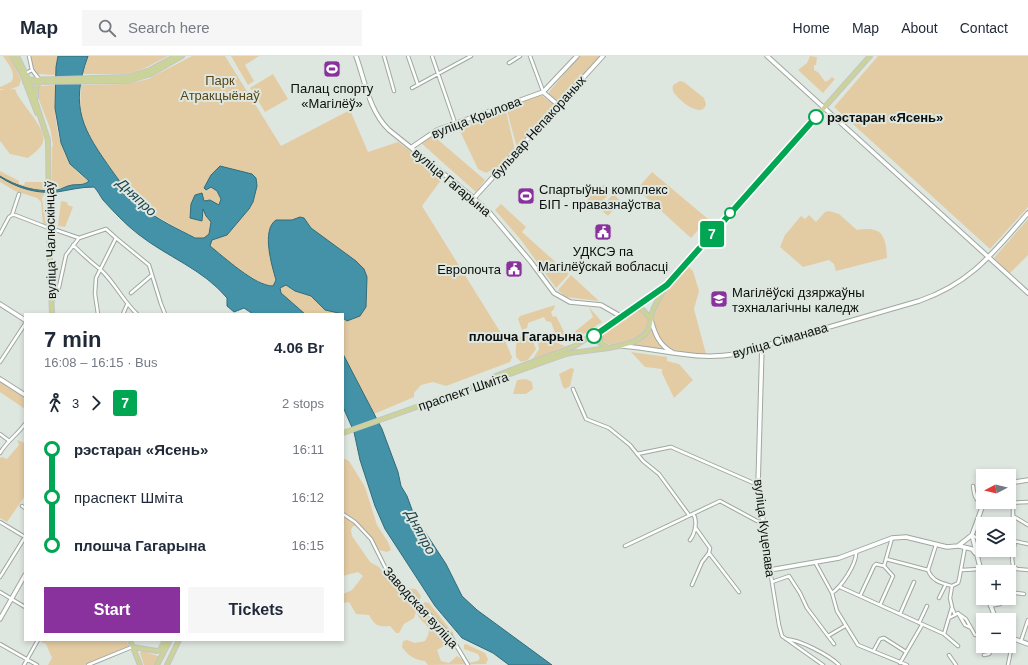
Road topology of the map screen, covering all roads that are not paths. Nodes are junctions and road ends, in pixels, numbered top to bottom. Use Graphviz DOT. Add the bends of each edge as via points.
graph roads {
  1 [pos="12,56"];
  2 [pos="17,56"];
  3 [pos="29,56"];
  4 [pos="176,56"];
  5 [pos="182,56"];
  6 [pos="356,56"];
  7 [pos="384,56"];
  8 [pos="408,56"];
  9 [pos="432,56"];
  10 [pos="471,56"];
  11 [pos="520,56"];
  12 [pos="530,56"];
  13 [pos="578,56"];
  14 [pos="602,56"];
  15 [pos="767,56"];
  16 [pos="870,56"];
  17 [pos="509,63"];
  18 [pos="24,68"];
  19 [pos="30,71"];
  20 [pos="438,75"];
  21 [pos="128,79"];
  22 [pos="28,81"];
  23 [pos="39,81"];
  24 [pos="418,85"];
  25 [pos="412,88"];
  26 [pos="394,91"];
  27 [pos="543,92"];
  28 [pos="557,104"];
  29 [pos="824,108"];
  30 [pos="40,115"];
  31 [pos="455,123"];
  32 [pos="412,147"];
  33 [pos="49,165"];
  34 [pos="18,194"];
  35 [pos="474,198"];
  36 [pos="1028,213"];
  37 [pos="12,215"];
  38 [pos="46,227"];
  39 [pos="53,229"];
  40 [pos="0,234"];
  41 [pos="79,238"];
  42 [pos="116,238"];
  43 [pos="73,245"];
  44 [pos="988,257"];
  45 [pos="100,270"];
  46 [pos="152,275"];
  47 [pos="667,285"];
  48 [pos="130,293"];
  49 [pos="1028,293"];
  50 [pos="52,302"];
  51 [pos="0,304"];
  52 [pos="127,305"];
  53 [pos="632,310"];
  54 [pos="610,311"];
  55 [pos="52,313"];
  56 [pos="98,313"];
  57 [pos="123,313"];
  58 [pos="136,313"];
  59 [pos="165,313"];
  60 [pos="622,317"];
  61 [pos="24,319"];
  62 [pos="651,320"];
  63 [pos="612,324"];
  64 [pos="24,326"];
  65 [pos="601,331"];
  66 [pos="762,345"];
  67 [pos="622,346"];
  68 [pos="606,347"];
  69 [pos="675,354"];
  70 [pos="0,362"];
  71 [pos="0,379"];
  72 [pos="572,389"];
  73 [pos="24,394"];
  74 [pos="420,404"];
  75 [pos="24,426"];
  76 [pos="344,431"];
  77 [pos="0,434"];
  78 [pos="8,440"];
  79 [pos="0,453"];
  80 [pos="637,454"];
  81 [pos="1028,480"];
  82 [pos="1016,482"];
  83 [pos="758,485"];
  84 [pos="973,486"];
  85 [pos="976,498"];
  86 [pos="1028,502"];
  87 [pos="1016,503"];
  88 [pos="982,509"];
  89 [pos="1013,509"];
  90 [pos="693,514"];
  91 [pos="344,515"];
  92 [pos="689,516"];
  93 [pos="1013,516"];
  94 [pos="0,522"];
  95 [pos="762,522"];
  96 [pos="1028,525"];
  97 [pos="695,527"];
  98 [pos="972,535"];
  99 [pos="24,536"];
  100 [pos="976,537"];
  101 [pos="892,538"];
  102 [pos="24,539"];
  103 [pos="690,540"];
  104 [pos="1016,541"];
  105 [pos="1028,544"];
  106 [pos="936,545"];
  107 [pos="625,546"];
  108 [pos="958,546"];
  109 [pos="965,546"];
  110 [pos="856,552"];
  111 [pos="709,553"];
  112 [pos="976,553"];
  113 [pos="1013,557"];
  114 [pos="886,559"];
  115 [pos="815,562"];
  116 [pos="884,566"];
  117 [pos="770,570"];
  118 [pos="928,570"];
  119 [pos="962,570"];
  120 [pos="976,570"];
  121 [pos="1028,570"];
  122 [pos="0,577"];
  123 [pos="24,577"];
  124 [pos="772,582"];
  125 [pos="914,582"];
  126 [pos="946,584"];
  127 [pos="692,585"];
  128 [pos="952,586"];
  129 [pos="840,587"];
  130 [pos="0,592"];
  131 [pos="739,592"];
  132 [pos="832,593"];
  133 [pos="1016,593"];
  134 [pos="1024,594"];
  135 [pos="860,596"];
  136 [pos="939,598"];
  137 [pos="11,599"];
  138 [pos="880,605"];
  139 [pos="995,605"];
  140 [pos="24,606"];
  141 [pos="927,606"];
  142 [pos="990,606"];
  143 [pos="952,607"];
  144 [pos="1,613"];
  145 [pos="993,613"];
  146 [pos="900,614"];
  147 [pos="957,614"];
  148 [pos="949,618"];
  149 [pos="0,619"];
  150 [pos="1028,620"];
  151 [pos="921,624"];
  152 [pos="845,626"];
  153 [pos="944,634"];
  154 [pos="975,635"];
  155 [pos="828,636"];
  156 [pos="785,639"];
  157 [pos="1016,640"];
  158 [pos="37,641"];
  159 [pos="130,641"];
  160 [pos="164,641"];
  161 [pos="171,641"];
  162 [pos="179,641"];
  163 [pos="1020,641"];
  164 [pos="0,644"];
  165 [pos="834,644"];
  166 [pos="1028,644"];
  167 [pos="958,646"];
  168 [pos="133,647"];
  169 [pos="874,650"];
  170 [pos="907,652"];
  171 [pos="990,653"];
  172 [pos="1011,653"];
  173 [pos="949,655"];
  174 [pos="984,655"];
  175 [pos="27,659"];
  176 [pos="895,661"];
  177 [pos="900,663"];
  178 [pos="24,665"];
  179 [pos="38,665"];
  180 [pos="88,665"];
  181 [pos="140,665"];
  182 [pos="158,665"];
  183 [pos="167,665"];
  184 [pos="468,665"];
  185 [pos="823,665"];
  186 [pos="839,665"];
  187 [pos="893,665"];
  188 [pos="907,665"];
  189 [pos="956,665"];
  190 [pos="1008,665"];
  1 -- 22 [label="main road"];
  2 -- 18 [label="main road"];
  3 -- 19 [label="street"];
  4 -- 21 [label="main road"];
  5 -- 21 [label="main road" via="151,74"];
  6 -- 32 [label="main road, вуліца Гагарына" via="379,120"];
  7 -- 26 [label="street"];
  8 -- 24 [label="street"];
  9 -- 20 [label="street"];
  10 -- 20 [label="street"];
  11 -- 17 [label="street"];
  12 -- 27 [label="street"];
  13 -- 27 [label="main road"];
  14 -- 28 [label="main road, бульвар Непакораных"];
  15 -- 29 [label="main road"];
  16 -- 29 [label="main road"];
  18 -- 19 [label="main road"];
  18 -- 22 [label="main road"];
  19 -- 23 [label="main road"];
  20 -- 24 [label="street"];
  20 -- 31 [label="street"];
  21 -- 23 [label="main road"];
  22 -- 23 [label="main road"];
  22 -- 30 [label="main road, вуліца Чалюскінцаў"];
  22 -- 33 [label="main road, вуліца Чалюскінцаў" via="46,140"];
  23 -- 30 [label="main road" via="36,92"];
  24 -- 25 [label="street"];
  27 -- 28 [label="main road"];
  27 -- 31 [label="main road, вуліца Крылова"];
  28 -- 35 [label="main road, бульвар Непакораных"];
  29 -- 44 [label="main road"];
  29 -- 47 [label="main road"];
  30 -- 33 [label="main road, вуліца Чалюскінцаў" via="48,140"];
  31 -- 32 [label="main road, вуліца Крылова" via="437,130"];
  32 -- 35 [label="main road, вуліца Гагарына"];
  33 -- 50 [label="main road, вуліца Чалюскінцаў, bridge"];
  34 -- 37 [label="street"];
  35 -- 54 [label="main road, вуліца Гагарына" via="490,212 554,293 570,302 601,305"];
  36 -- 44 [label="main road, вуліца Сіманава"];
  37 -- 38 [label="street"];
  37 -- 40 [label="street"];
  39 -- 41 [label="street"];
  41 -- 42 [label="street" via="106,229"];
  41 -- 43 [label="street"];
  42 -- 45 [label="street"];
  42 -- 46 [label="street" via="149,265"];
  43 -- 45 [label="street"];
  43 -- 50 [label="street" via="64,259 59,287"];
  44 -- 49 [label="main road"];
  44 -- 66 [label="main road, вуліца Сіманава" via="966,278 936,295"];
  45 -- 52 [label="street"];
  45 -- 56 [label="street" via="95,287"];
  46 -- 48 [label="street"];
  46 -- 59 [label="street"];
  47 -- 53 [label="main road"];
  47 -- 62 [label="main road"];
  50 -- 55 [label="main road, вуліца Чалюскінцаў"];
  51 -- 61 [label="main road"];
  52 -- 57 [label="street"];
  52 -- 58 [label="street"];
  53 -- 60 [label="main road, праспект Шміта"];
  53 -- 62 [label="main road" via="643,310"];
  54 -- 60 [label="main road, вуліца Гагарына"];
  54 -- 63 [label="main road" via="613,316"];
  60 -- 63 [label="main road, праспект Шміта"];
  62 -- 67 [label="main road" via="642,337"];
  62 -- 69 [label="main road" via="662,345"];
  63 -- 65 [label="main road, праспект Шміта"];
  64 -- 70 [label="street"];
  65 -- 68 [label="main road" via="600,343"];
  65 -- 74 [label="main road, праспект Шміта" via="562,353"];
  66 -- 69 [label="main road, вуліца Сіманава" via="736,354 716,357"];
  66 -- 83 [label="main road, вуліца Куцепава"];
  67 -- 68 [label="main road, праспект Шміта"];
  67 -- 69 [label="main road, вуліца Сіманава"];
  68 -- 74 [label="main road, праспект Шміта" via="566,354"];
  71 -- 73 [label="main road"];
  72 -- 80 [label="street" via="586,419 609,428"];
  74 -- 76 [label="main road, праспект Шміта"];
  75 -- 78 [label="street" via="19,433"];
  77 -- 78 [label="street"];
  78 -- 79 [label="street"];
  80 -- 83 [label="street" via="671,447"];
  80 -- 92 [label="street" via="659,474"];
  81 -- 82 [label="main road"];
  83 -- 95 [label="main road, вуліца Куцепава"];
  84 -- 85 [label="street"];
  86 -- 87 [label="street"];
  88 -- 98 [label="main road"];
  89 -- 93 [label="street"];
  90 -- 92 [label="street"];
  90 -- 95 [label="street" via="720,500"];
  90 -- 97 [label="street"];
  91 -- 184 [label="street, Заводская вуліца" via="371,539 388,573 450,635"];
  92 -- 107 [label="street"];
  93 -- 96 [label="street"];
  94 -- 99 [label="street"];
  95 -- 117 [label="main road, вуліца Куцепава"];
  97 -- 103 [label="street"];
  97 -- 111 [label="street" via="710,548"];
  98 -- 100 [label="street"];
  98 -- 108 [label="main road"];
  98 -- 112 [label="main road"];
  101 -- 106 [label="main road" via="906,537"];
  101 -- 110 [label="main road"];
  101 -- 114 [label="street"];
  102 -- 122 [label="street"];
  104 -- 105 [label="street"];
  106 -- 108 [label="main road"];
  106 -- 118 [label="street"];
  108 -- 109 [label="main road"];
  109 -- 112 [label="main road"];
  109 -- 119 [label="street"];
  110 -- 115 [label="main road"];
  110 -- 129 [label="street" via="856,558"];
  111 -- 127 [label="street"];
  111 -- 131 [label="street"];
  113 -- 121 [label="street" via="1012,564 1016,568"];
  114 -- 116 [label="street"];
  114 -- 118 [label="street"];
  115 -- 117 [label="main road"];
  115 -- 132 [label="street"];
  116 -- 135 [label="street" via="874,566"];
  116 -- 138 [label="street" via="893,576"];
  117 -- 124 [label="street, вуліца Куцепава"];
  118 -- 126 [label="street" via="930,577"];
  119 -- 120 [label="street"];
  119 -- 128 [label="street" via="958,583"];
  123 -- 137 [label="main road"];
  124 -- 155 [label="street" via="789,576 807,608"];
  124 -- 156 [label="street, вуліца Куцепава" via="779,628"];
  125 -- 146 [label="street"];
  126 -- 128 [label="street"];
  126 -- 136 [label="street"];
  128 -- 143 [label="street"];
  129 -- 132 [label="street"];
  129 -- 135 [label="street"];
  130 -- 137 [label="street"];
  132 -- 152 [label="street"];
  133 -- 134 [label="street"];
  135 -- 138 [label="street"];
  137 -- 140 [label="street"];
  137 -- 144 [label="main road"];
  138 -- 146 [label="street"];
  139 -- 142 [label="street"];
  141 -- 151 [label="street"];
  142 -- 145 [label="main road"];
  143 -- 147 [label="street"];
  143 -- 148 [label="street"];
  144 -- 149 [label="main road"];
  146 -- 151 [label="street"];
  147 -- 148 [label="street"];
  147 -- 154 [label="street"];
  148 -- 153 [label="street"];
  150 -- 163 [label="street"];
  151 -- 153 [label="street"];
  151 -- 170 [label="street"];
  152 -- 155 [label="street"];
  152 -- 169 [label="street" via="858,645"];
  153 -- 167 [label="street"];
  155 -- 165 [label="street"];
  156 -- 185 [label="street"];
  156 -- 186 [label="street" via="814,649"];
  157 -- 163 [label="main road"];
  158 -- 175 [label="street"];
  159 -- 168 [label="main road"];
  160 -- 168 [label="main road" via="157,651"];
  161 -- 182 [label="main road"];
  162 -- 183 [label="main road"];
  163 -- 166 [label="main road"];
  164 -- 175 [label="street"];
  168 -- 180 [label="street"];
  168 -- 181 [label="main road"];
  169 -- 170 [label="street" via="880,639 884,638"];
  169 -- 176 [label="street"];
  170 -- 177 [label="street"];
  171 -- 174 [label="street"];
  172 -- 190 [label="street"];
  173 -- 189 [label="street"];
  175 -- 178 [label="street"];
  175 -- 179 [label="street"];
  176 -- 177 [label="street"];
  176 -- 187 [label="street"];
  177 -- 188 [label="street"];
}
